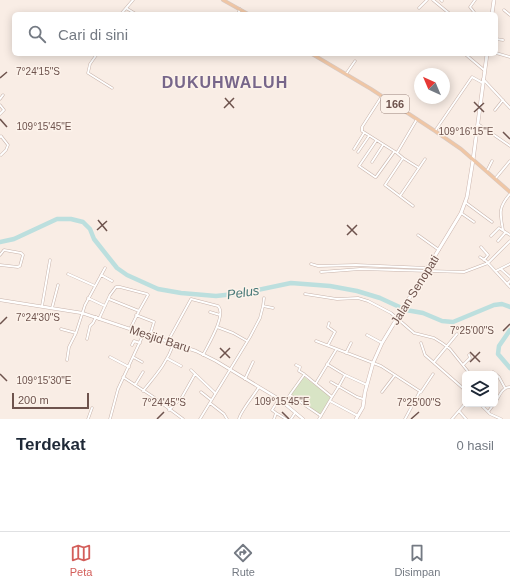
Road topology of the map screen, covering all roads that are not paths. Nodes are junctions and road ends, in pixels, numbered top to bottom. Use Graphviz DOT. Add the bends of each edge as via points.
graph roads {
  1 [pos="131,0"];
  2 [pos="223,0"];
  3 [pos="427,0"];
  4 [pos="433,0"];
  5 [pos="474,0"];
  6 [pos="494,0"];
  7 [pos="439,1"];
  8 [pos="126,8"];
  9 [pos="419,8"];
  10 [pos="240,9"];
  11 [pos="504,10"];
  12 [pos="123,12"];
  13 [pos="133,12"];
  14 [pos="239,12"];
  15 [pos="245,12"];
  16 [pos="448,12"];
  17 [pos="474,12"];
  18 [pos="492,12"];
  19 [pos="510,15"];
  20 [pos="498,39"];
  21 [pos="503,40"];
  22 [pos="498,54"];
  23 [pos="96,56"];
  24 [pos="315,56"];
  25 [pos="467,56"];
  26 [pos="487,56"];
  27 [pos="510,57"];
  28 [pos="355,61"];
  29 [pos="484,70"];
  30 [pos="346,74"];
  31 [pos="483,81"];
  32 [pos="112,88"];
  33 [pos="3,95"];
  34 [pos="382,96"];
  35 [pos="0,99"];
  36 [pos="503,100"];
  37 [pos="0,105"];
  38 [pos="510,108"];
  39 [pos="495,110"];
  40 [pos="0,114"];
  41 [pos="416,119"];
  42 [pos="478,124"];
  43 [pos="435,131"];
  44 [pos="364,133"];
  45 [pos="369,136"];
  46 [pos="0,137"];
  47 [pos="376,141"];
  48 [pos="383,145"];
  49 [pos="510,146"];
  50 [pos="354,149"];
  51 [pos="358,152"];
  52 [pos="395,152"];
  53 [pos="1,155"];
  54 [pos="403,158"];
  55 [pos="425,159"];
  56 [pos="473,160"];
  57 [pos="492,161"];
  58 [pos="510,161"];
  59 [pos="372,162"];
  60 [pos="419,169"];
  61 [pos="487,171"];
  62 [pos="495,179"];
  63 [pos="510,193"];
  64 [pos="400,196"];
  65 [pos="465,202"];
  66 [pos="413,206"];
  67 [pos="462,213"];
  68 [pos="474,222"];
  69 [pos="492,222"];
  70 [pos="503,230"];
  71 [pos="506,233"];
  72 [pos="418,235"];
  73 [pos="510,235"];
  74 [pos="491,236"];
  75 [pos="510,240"];
  76 [pos="498,241"];
  77 [pos="481,247"];
  78 [pos="440,250"];
  79 [pos="0,255"];
  80 [pos="480,257"];
  81 [pos="50,260"];
  82 [pos="486,261"];
  83 [pos="311,264"];
  84 [pos="510,264"];
  85 [pos="0,265"];
  86 [pos="105,268"];
  87 [pos="502,269"];
  88 [pos="428,270"];
  89 [pos="322,272"];
  90 [pos="496,272"];
  91 [pos="68,274"];
  92 [pos="101,275"];
  93 [pos="510,277"];
  94 [pos="112,281"];
  95 [pos="510,281"];
  96 [pos="507,284"];
  97 [pos="58,285"];
  98 [pos="95,286"];
  99 [pos="510,287"];
  100 [pos="305,294"];
  101 [pos="88,298"];
  102 [pos="109,298"];
  103 [pos="264,298"];
  104 [pos="0,300"];
  105 [pos="42,306"];
  106 [pos="105,306"];
  107 [pos="263,306"];
  108 [pos="52,308"];
  109 [pos="273,308"];
  110 [pos="138,311"];
  111 [pos="210,312"];
  112 [pos="82,313"];
  113 [pos="136,315"];
  114 [pos="220,315"];
  115 [pos="96,317"];
  116 [pos="100,319"];
  117 [pos="396,320"];
  118 [pos="329,323"];
  119 [pos="217,327"];
  120 [pos="61,329"];
  121 [pos="130,329"];
  122 [pos="76,333"];
  123 [pos="144,333"];
  124 [pos="457,334"];
  125 [pos="150,335"];
  126 [pos="367,335"];
  127 [pos="87,339"];
  128 [pos="316,340"];
  129 [pos="168,341"];
  130 [pos="247,341"];
  131 [pos="382,342"];
  132 [pos="140,343"];
  133 [pos="174,343"];
  134 [pos="351,343"];
  135 [pos="421,343"];
  136 [pos="132,345"];
  137 [pos="328,345"];
  138 [pos="447,347"];
  139 [pos="336,349"];
  140 [pos="346,353"];
  141 [pos="203,355"];
  142 [pos="469,355"];
  143 [pos="110,357"];
  144 [pos="134,358"];
  145 [pos="168,359"];
  146 [pos="67,360"];
  147 [pos="142,362"];
  148 [pos="253,362"];
  149 [pos="434,362"];
  150 [pos="372,363"];
  151 [pos="296,364"];
  152 [pos="328,364"];
  153 [pos="463,365"];
  154 [pos="181,366"];
  155 [pos="129,367"];
  156 [pos="230,369"];
  157 [pos="191,370"];
  158 [pos="468,371"];
  159 [pos="143,372"];
  160 [pos="195,374"];
  161 [pos="304,374"];
  162 [pos="433,374"];
  163 [pos="345,375"];
  164 [pos="395,375"];
  165 [pos="498,376"];
  166 [pos="123,377"];
  167 [pos="245,378"];
  168 [pos="331,382"];
  169 [pos="316,383"];
  170 [pos="134,385"];
  171 [pos="367,385"];
  172 [pos="339,386"];
  173 [pos="259,387"];
  174 [pos="462,387"];
  175 [pos="510,387"];
  176 [pos="505,388"];
  177 [pos="144,391"];
  178 [pos="201,392"];
  179 [pos="382,392"];
  180 [pos="421,392"];
  181 [pos="215,393"];
  182 [pos="290,395"];
  183 [pos="332,397"];
  184 [pos="498,398"];
  185 [pos="279,399"];
  186 [pos="364,399"];
  187 [pos="210,401"];
  188 [pos="330,401"];
  189 [pos="284,403"];
  190 [pos="462,407"];
  191 [pos="483,407"];
  192 [pos="492,407"];
  193 [pos="92,408"];
  194 [pos="170,410"];
  195 [pos="460,410"];
  196 [pos="488,412"];
  197 [pos="276,413"];
  198 [pos="295,413"];
  199 [pos="357,417"];
  200 [pos="320,418"];
  201 [pos="88,419"];
  202 [pos="110,419"];
  203 [pos="183,419"];
  204 [pos="200,419"];
  205 [pos="227,419"];
  206 [pos="239,419"];
  207 [pos="274,419"];
  208 [pos="286,419"];
  209 [pos="291,419"];
  210 [pos="303,419"];
  211 [pos="405,419"];
  212 [pos="452,419"];
  213 [pos="466,419"];
  214 [pos="501,419"];
  1 -- 8 [label="street"];
  2 -- 10 [label="main road"];
  3 -- 9 [label="street"];
  4 -- 7 [label="street"];
  5 -- 17 [label="street" via="470,7"];
  6 -- 18 [label="main road"];
  7 -- 16 [label="street"];
  8 -- 12 [label="street"];
  8 -- 13 [label="street"];
  10 -- 14 [label="street"];
  10 -- 15 [label="main road"];
  11 -- 19 [label="street"];
  20 -- 21 [label="street"];
  22 -- 27 [label="street"];
  23 -- 32 [label="street" via="88,73"];
  24 -- 30 [label="main road, 166"];
  25 -- 29 [label="street"];
  26 -- 29 [label="main road, Jalan Senopati"];
  28 -- 30 [label="street"];
  29 -- 31 [label="main road, Jalan Senopati"];
  30 -- 34 [label="main road, 166"];
  31 -- 36 [label="street"];
  31 -- 42 [label="main road, Jalan Senopati"];
  31 -- 43 [label="street" via="472,78"];
  33 -- 35 [label="street"];
  34 -- 41 [label="main road, 166"];
  34 -- 44 [label="street" via="362,126 361,130"];
  36 -- 38 [label="street"];
  36 -- 39 [label="street"];
  37 -- 40 [label="street" via="4,110"];
  41 -- 43 [label="main road, 166"];
  41 -- 52 [label="street"];
  42 -- 49 [label="street"];
  42 -- 56 [label="main road, Jalan Senopati"];
  43 -- 56 [label="main road, 166"];
  44 -- 45 [label="street"];
  44 -- 50 [label="street"];
  45 -- 47 [label="street"];
  45 -- 51 [label="street"];
  46 -- 53 [label="street" via="8,144"];
  47 -- 48 [label="street"];
  47 -- 52 [label="street" via="359,166 375,177"];
  48 -- 52 [label="street"];
  48 -- 59 [label="street"];
  52 -- 54 [label="street"];
  54 -- 60 [label="street"];
  54 -- 64 [label="street" via="385,184"];
  55 -- 60 [label="street"];
  56 -- 61 [label="main road, 166"];
  56 -- 65 [label="main road, Jalan Senopati"];
  57 -- 61 [label="street"];
  58 -- 62 [label="street"];
  60 -- 64 [label="street"];
  61 -- 62 [label="main road, 166"];
  62 -- 63 [label="main road, 166"];
  63 -- 70 [label="street" via="500,209"];
  64 -- 66 [label="street"];
  65 -- 67 [label="main road, Jalan Senopati"];
  65 -- 69 [label="street"];
  67 -- 68 [label="street"];
  67 -- 78 [label="main road, Jalan Senopati"];
  70 -- 71 [label="street"];
  70 -- 74 [label="street" via="499,228"];
  71 -- 73 [label="street"];
  71 -- 76 [label="street"];
  72 -- 78 [label="street"];
  75 -- 82 [label="street"];
  77 -- 82 [label="street" via="488,255"];
  78 -- 88 [label="main road, Jalan Senopati"];
  79 -- 85 [label="street" via="4,250 23,255 18,267"];
  80 -- 82 [label="street"];
  81 -- 105 [label="street"];
  82 -- 88 [label="street" via="464,272"];
  82 -- 90 [label="street"];
  83 -- 88 [label="street"];
  84 -- 87 [label="street"];
  86 -- 92 [label="street"];
  87 -- 90 [label="street"];
  87 -- 93 [label="street"];
  88 -- 89 [label="street" via="360,269"];
  88 -- 117 [label="main road, Jalan Senopati"];
  90 -- 96 [label="street"];
  91 -- 98 [label="street"];
  92 -- 94 [label="street"];
  92 -- 98 [label="street"];
  95 -- 96 [label="street"];
  96 -- 99 [label="street"];
  97 -- 108 [label="street"];
  98 -- 101 [label="street"];
  100 -- 117 [label="street" via="337,299 361,299 382,308"];
  101 -- 106 [label="street"];
  101 -- 112 [label="street"];
  102 -- 106 [label="street"];
  102 -- 110 [label="street"];
  102 -- 110 [label="street" via="117,287 148,295"];
  103 -- 107 [label="street"];
  104 -- 105 [label="street, Mesjid Baru"];
  105 -- 108 [label="street, Mesjid Baru"];
  106 -- 116 [label="street"];
  107 -- 109 [label="street"];
  107 -- 130 [label="street" via="260,318"];
  108 -- 112 [label="street, Mesjid Baru"];
  110 -- 113 [label="street"];
  111 -- 114 [label="street"];
  112 -- 115 [label="street, Mesjid Baru"];
  112 -- 122 [label="street"];
  113 -- 121 [label="street"];
  113 -- 125 [label="street" via="154,322"];
  114 -- 119 [label="street"];
  114 -- 129 [label="street" via="221,310 218,306 191,299"];
  115 -- 116 [label="street, Mesjid Baru"];
  115 -- 127 [label="street" via="90,325"];
  116 -- 121 [label="street, Mesjid Baru"];
  117 -- 131 [label="main road, Jalan Senopati"];
  117 -- 138 [label="street" via="414,333 434,338"];
  118 -- 137 [label="street" via="328,327 335,332"];
  119 -- 130 [label="street"];
  119 -- 141 [label="street"];
  120 -- 122 [label="street"];
  121 -- 123 [label="street, Mesjid Baru"];
  122 -- 146 [label="street" via="69,347"];
  123 -- 125 [label="street, Mesjid Baru"];
  123 -- 132 [label="street"];
  124 -- 138 [label="street"];
  125 -- 129 [label="street, Mesjid Baru"];
  126 -- 131 [label="street"];
  128 -- 137 [label="street"];
  129 -- 133 [label="street, Mesjid Baru"];
  130 -- 156 [label="street"];
  131 -- 150 [label="main road, Jalan Senopati"];
  132 -- 136 [label="street" via="134,341"];
  132 -- 144 [label="street"];
  133 -- 141 [label="street, Mesjid Baru"];
  133 -- 145 [label="street"];
  134 -- 140 [label="street"];
  135 -- 149 [label="street" via="424,354"];
  137 -- 139 [label="street"];
  138 -- 149 [label="street"];
  138 -- 153 [label="street"];
  139 -- 140 [label="street"];
  139 -- 152 [label="street"];
  140 -- 150 [label="street"];
  141 -- 156 [label="street, Mesjid Baru"];
  142 -- 153 [label="street" via="470,358"];
  143 -- 155 [label="street"];
  144 -- 147 [label="street"];
  144 -- 155 [label="street"];
  145 -- 154 [label="street"];
  145 -- 177 [label="street"];
  148 -- 167 [label="street"];
  149 -- 174 [label="street"];
  150 -- 164 [label="street"];
  150 -- 171 [label="main road, Jalan Senopati"];
  151 -- 161 [label="street" via="300,367 299,371"];
  152 -- 163 [label="street"];
  152 -- 169 [label="street"];
  153 -- 158 [label="street"];
  155 -- 166 [label="street"];
  156 -- 167 [label="street, Mesjid Baru"];
  156 -- 181 [label="street"];
  157 -- 160 [label="street"];
  159 -- 170 [label="street"];
  160 -- 181 [label="street"];
  160 -- 194 [label="street" via="182,397"];
  161 -- 169 [label="street"];
  161 -- 182 [label="street"];
  162 -- 180 [label="street"];
  163 -- 171 [label="street"];
  163 -- 172 [label="street"];
  164 -- 179 [label="street"];
  164 -- 180 [label="street"];
  165 -- 176 [label="street"];
  166 -- 170 [label="street"];
  166 -- 202 [label="street"];
  167 -- 173 [label="street, Mesjid Baru"];
  168 -- 172 [label="street"];
  169 -- 183 [label="street"];
  170 -- 177 [label="street"];
  171 -- 186 [label="main road, Jalan Senopati"];
  172 -- 183 [label="street"];
  172 -- 186 [label="street"];
  173 -- 185 [label="street, Mesjid Baru"];
  173 -- 206 [label="street"];
  175 -- 176 [label="street"];
  176 -- 184 [label="street"];
  177 -- 194 [label="street"];
  178 -- 187 [label="street"];
  180 -- 211 [label="street"];
  181 -- 187 [label="street"];
  182 -- 189 [label="street"];
  182 -- 200 [label="street"];
  183 -- 188 [label="street"];
  185 -- 189 [label="street, Mesjid Baru"];
  185 -- 197 [label="street" via="272,410"];
  186 -- 199 [label="main road, Jalan Senopati"];
  187 -- 204 [label="street"];
  187 -- 205 [label="street"];
  188 -- 199 [label="street"];
  188 -- 200 [label="street"];
  189 -- 198 [label="street, Mesjid Baru"];
  190 -- 195 [label="street"];
  191 -- 196 [label="street"];
  192 -- 196 [label="street"];
  193 -- 201 [label="street"];
  194 -- 203 [label="street"];
  195 -- 212 [label="street"];
  195 -- 213 [label="street"];
  196 -- 214 [label="street"];
  197 -- 207 [label="street"];
  197 -- 208 [label="street"];
  198 -- 209 [label="street"];
  198 -- 210 [label="street, Mesjid Baru"];
}
